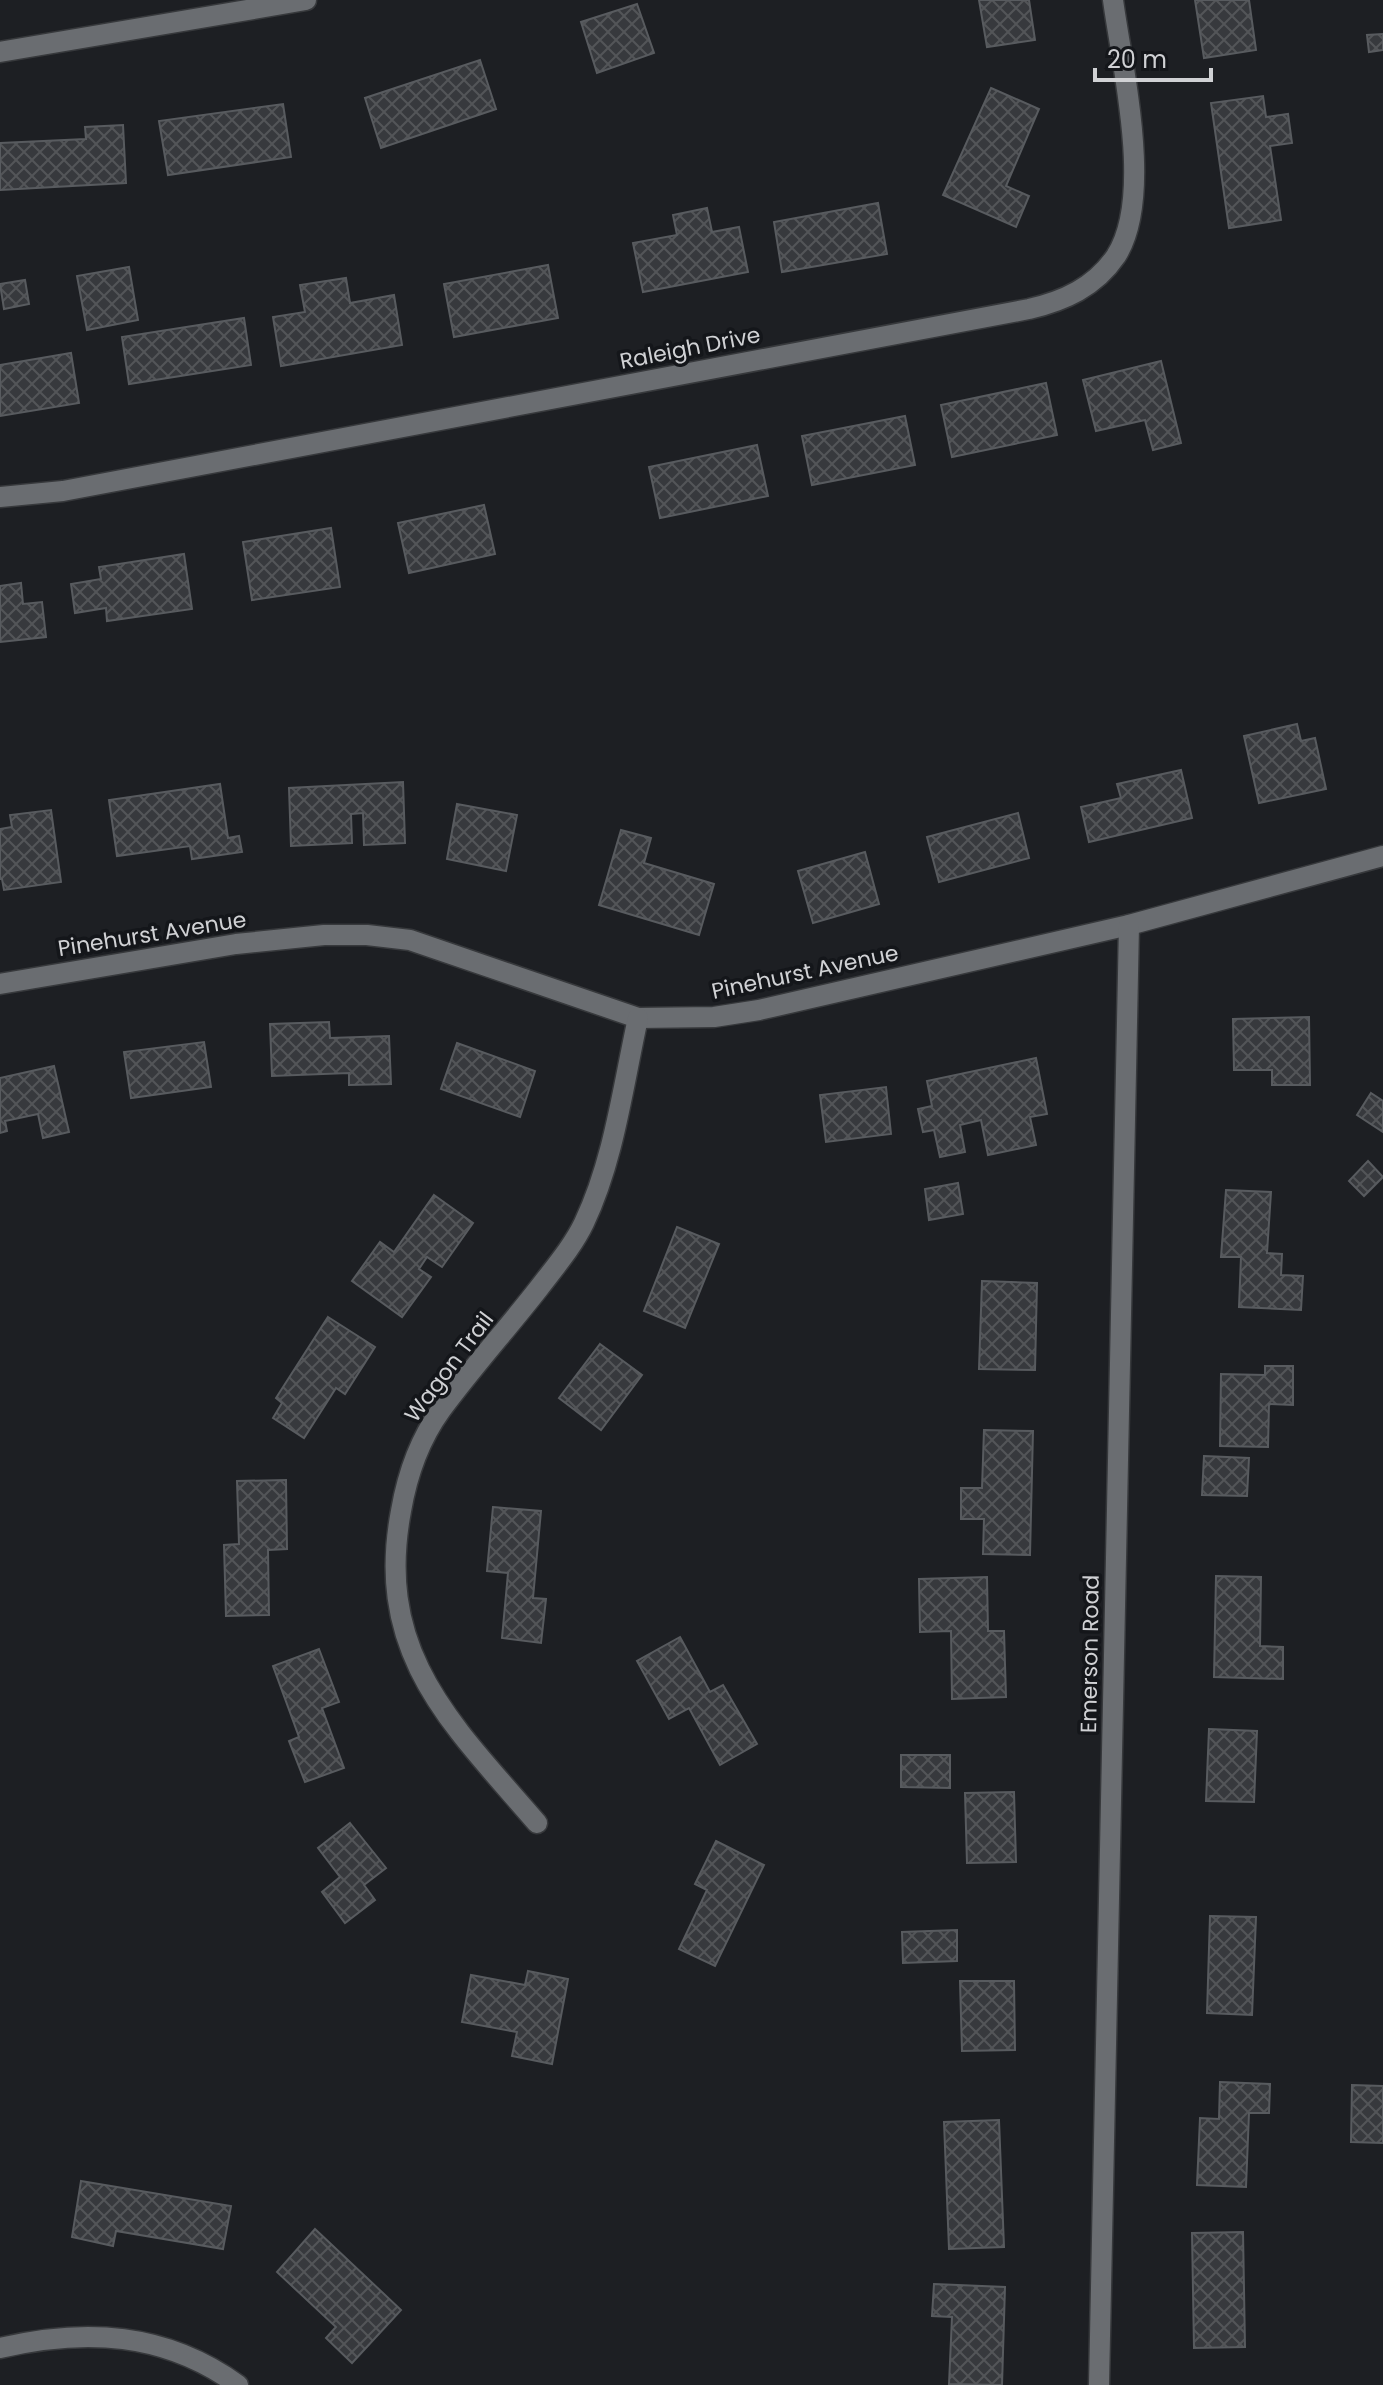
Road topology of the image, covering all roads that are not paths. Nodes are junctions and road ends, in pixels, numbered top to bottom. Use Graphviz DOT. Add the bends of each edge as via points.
graph roads {
  1 [pos="306,0"];
  2 [pos="1113,0"];
  3 [pos="197,10"];
  4 [pos="0,52"];
  5 [pos="0,497"];
  6 [pos="1383,856"];
  7 [pos="1129,925"];
  8 [pos="0,984"];
  9 [pos="638,1018"];
  10 [pos="537,1823"];
  11 [pos="0,2348"];
  12 [pos="238,2385"];
  13 [pos="1099,2385"];
  1 -- 3 [label="street"];
  2 -- 5 [label="street, Raleigh Drive" via="1131,130 1132,204 1116,255 1076,294 1029,309 79,488"];
  3 -- 4 [label="street"];
  6 -- 7 [label="street, Pinehurst Avenue"];
  7 -- 9 [label="street, Pinehurst Avenue" via="759,1010 714,1017"];
  7 -- 13 [label="street, Emerson Road"];
  8 -- 9 [label="street, Pinehurst Avenue" via="236,944 367,935 410,940"];
  9 -- 10 [label="street, Wagon Trail" via="602,1179 583,1225 557,1266 439,1413 419,1448 396,1534 396,1588 415,1663 437,1703"];
  11 -- 12 [label="street" via="63,2336 146,2342 186,2355"];
}
